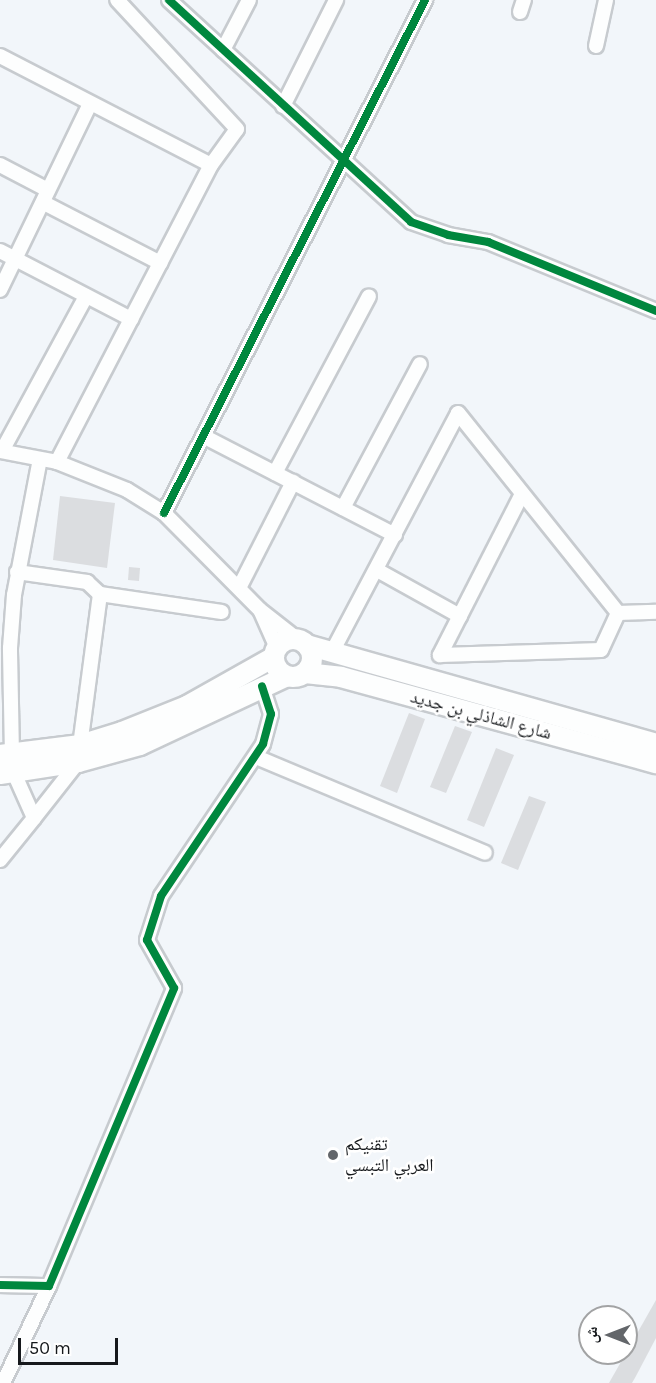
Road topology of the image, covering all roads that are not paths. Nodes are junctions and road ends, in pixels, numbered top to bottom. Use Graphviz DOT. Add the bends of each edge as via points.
graph roads {
  1 [pos="117,0"];
  2 [pos="169,0"];
  3 [pos="249,0"];
  4 [pos="336,0"];
  5 [pos="425,0"];
  6 [pos="606,0"];
  7 [pos="596,46"];
  8 [pos="223,51"];
  9 [pos="0,56"];
  10 [pos="90,104"];
  11 [pos="283,105"];
  12 [pos="344,162"];
  13 [pos="0,165"];
  14 [pos="211,165"];
  15 [pos="46,196"];
  16 [pos="0,251"];
  17 [pos="16,259"];
  18 [pos="160,263"];
  19 [pos="0,290"];
  20 [pos="86,296"];
  21 [pos="369,296"];
  22 [pos="656,311"];
  23 [pos="131,319"];
  24 [pos="420,364"];
  25 [pos="203,436"];
  26 [pos="1,451"];
  27 [pos="40,459"];
  28 [pos="57,462"];
  29 [pos="275,473"];
  30 [pos="293,483"];
  31 [pos="522,494"];
  32 [pos="343,508"];
  33 [pos="164,513"];
  34 [pos="394,535"];
  35 [pos="376,570"];
  36 [pos="17,572"];
  37 [pos="240,586"];
  38 [pos="7,594"];
  39 [pos="100,594"];
  40 [pos="260,610"];
  41 [pos="222,612"];
  42 [pos="656,612"];
  43 [pos="618,613"];
  44 [pos="460,616"];
  45 [pos="302,642"];
  46 [pos="275,652"];
  47 [pos="331,654"];
  48 [pos="296,674"];
  49 [pos="262,686"];
  50 [pos="656,744"];
  51 [pos="79,753"];
  52 [pos="256,757"];
  53 [pos="656,763"];
  54 [pos="6,764"];
  55 [pos="34,818"];
  56 [pos="485,853"];
  57 [pos="0,860"];
  58 [pos="0,1285"];
  59 [pos="49,1286"];
  60 [pos="3,1383"];
  1 -- 14 [label="street" via="237,129"];
  2 -- 8 [label="street"];
  3 -- 8 [label="street"];
  4 -- 11 [label="street"];
  5 -- 12 [label="street"];
  6 -- 7 [label="street"];
  8 -- 11 [label="street"];
  9 -- 10 [label="street"];
  10 -- 14 [label="street"];
  10 -- 15 [label="street"];
  11 -- 12 [label="street"];
  12 -- 22 [label="street" via="399,213 423,229 488,242"];
  12 -- 25 [label="street"];
  13 -- 15 [label="street"];
  14 -- 18 [label="street"];
  15 -- 17 [label="street"];
  15 -- 18 [label="street"];
  16 -- 17 [label="street"];
  17 -- 19 [label="street"];
  17 -- 20 [label="street"];
  18 -- 23 [label="street"];
  20 -- 23 [label="street"];
  20 -- 26 [label="street"];
  21 -- 29 [label="street"];
  23 -- 28 [label="street"];
  24 -- 32 [label="street"];
  25 -- 29 [label="street"];
  25 -- 33 [label="street"];
  26 -- 27 [label="street"];
  27 -- 28 [label="street"];
  27 -- 36 [label="street"];
  28 -- 33 [label="street" via="127,490"];
  29 -- 30 [label="street"];
  30 -- 32 [label="street"];
  30 -- 37 [label="street"];
  31 -- 34 [label="street" via="458,413"];
  31 -- 43 [label="street"];
  31 -- 44 [label="street"];
  32 -- 34 [label="street"];
  33 -- 37 [label="street"];
  34 -- 35 [label="street"];
  35 -- 44 [label="street"];
  35 -- 47 [label="street"];
  36 -- 38 [label="street"];
  36 -- 39 [label="street" via="87,582"];
  37 -- 40 [label="street"];
  38 -- 54 [label="street" via="10,648"];
  39 -- 41 [label="street"];
  39 -- 51 [label="street"];
  40 -- 45 [label="street"];
  40 -- 46 [label="street"];
  42 -- 43 [label="street"];
  43 -- 44 [label="street" via="601,650 440,655"];
  45 -- 46 [label="main road" via="288,639"];
  45 -- 47 [label="main road, شارع الشاذلي بن جديد"];
  45 -- 48 [label="main road" via="312,661"];
  46 -- 48 [label="main road" via="279,670"];
  46 -- 51 [label="main road, شارع الشاذلي بن جديد" via="187,706"];
  47 -- 50 [label="main road, شارع الشاذلي بن جديد"];
  48 -- 49 [label="main road, شارع الشاذلي بن جديد"];
  48 -- 53 [label="main road, شارع الشاذلي بن جديد" via="341,677"];
  49 -- 51 [label="main road, شارع الشاذلي بن جديد" via="140,745"];
  49 -- 52 [label="street" via="271,714 270,729"];
  51 -- 54 [label="main road, شارع الشاذلي بن جديد"];
  51 -- 55 [label="street"];
  52 -- 56 [label="street"];
  52 -- 59 [label="street" via="161,896 147,940 174,988"];
  54 -- 55 [label="street"];
  55 -- 57 [label="street"];
  58 -- 59 [label="street"];
  59 -- 60 [label="street"];
}
